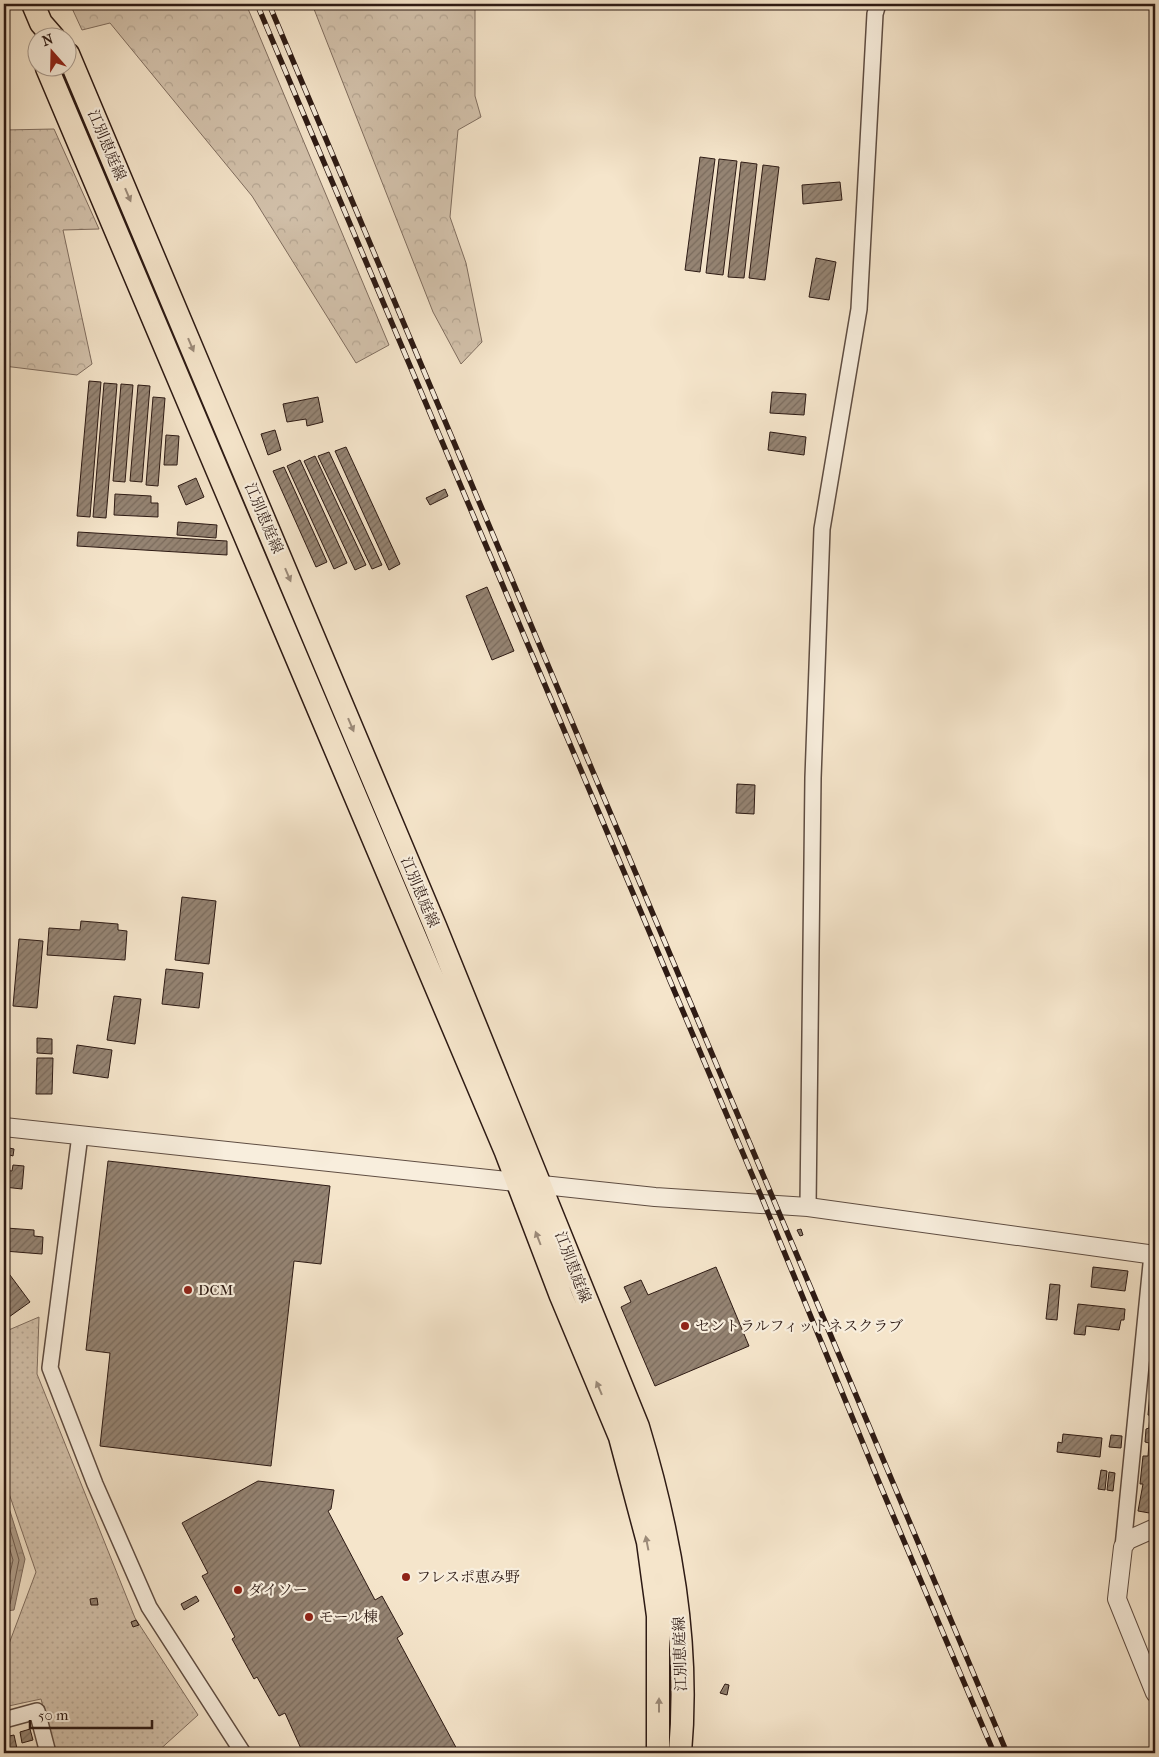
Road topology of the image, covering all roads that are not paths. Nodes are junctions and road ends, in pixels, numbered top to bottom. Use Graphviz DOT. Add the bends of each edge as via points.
graph roads {
  1 [pos="878,4"];
  2 [pos="51,78"];
  3 [pos="78,78"];
  4 [pos="4,1127"];
  5 [pos="80,1135"];
  6 [pos="517,1183"];
  7 [pos="540,1185"];
  8 [pos="808,1207"];
  9 [pos="1154,1254"];
  10 [pos="1155,1528"];
  11 [pos="1122,1547"];
  12 [pos="1155,1693"];
  13 [pos="4,1720"];
  14 [pos="48,1753"];
  15 [pos="243,1753"];
  16 [pos="658,1753"];
  17 [pos="680,1753"];
  1 -- 8 [label="street" via="859,309 822,529 813,778"];
  2 -- 6 [label="main road, 江別恵庭線"];
  3 -- 7 [label="main road, 江別恵庭線, one-way" via="435,926"];
  4 -- 5 [label="street"];
  5 -- 6 [label="street"];
  5 -- 15 [label="street" via="50,1368 148,1608"];
  6 -- 7 [label="street"];
  16 -- 6 [label="main road, 江別恵庭線, one-way" via="658,1616 646,1534 620,1437"];
  7 -- 8 [label="street" via="655,1197"];
  7 -- 17 [label="main road, 江別恵庭線" via="638,1427 654,1480 679,1612 682,1673"];
  8 -- 9 [label="street"];
  9 -- 11 [label="street"];
  10 -- 11 [label="street" via="1128,1540"];
  11 -- 12 [label="street" via="1117,1599"];
  13 -- 14 [label="street" via="37,1711"];
}
